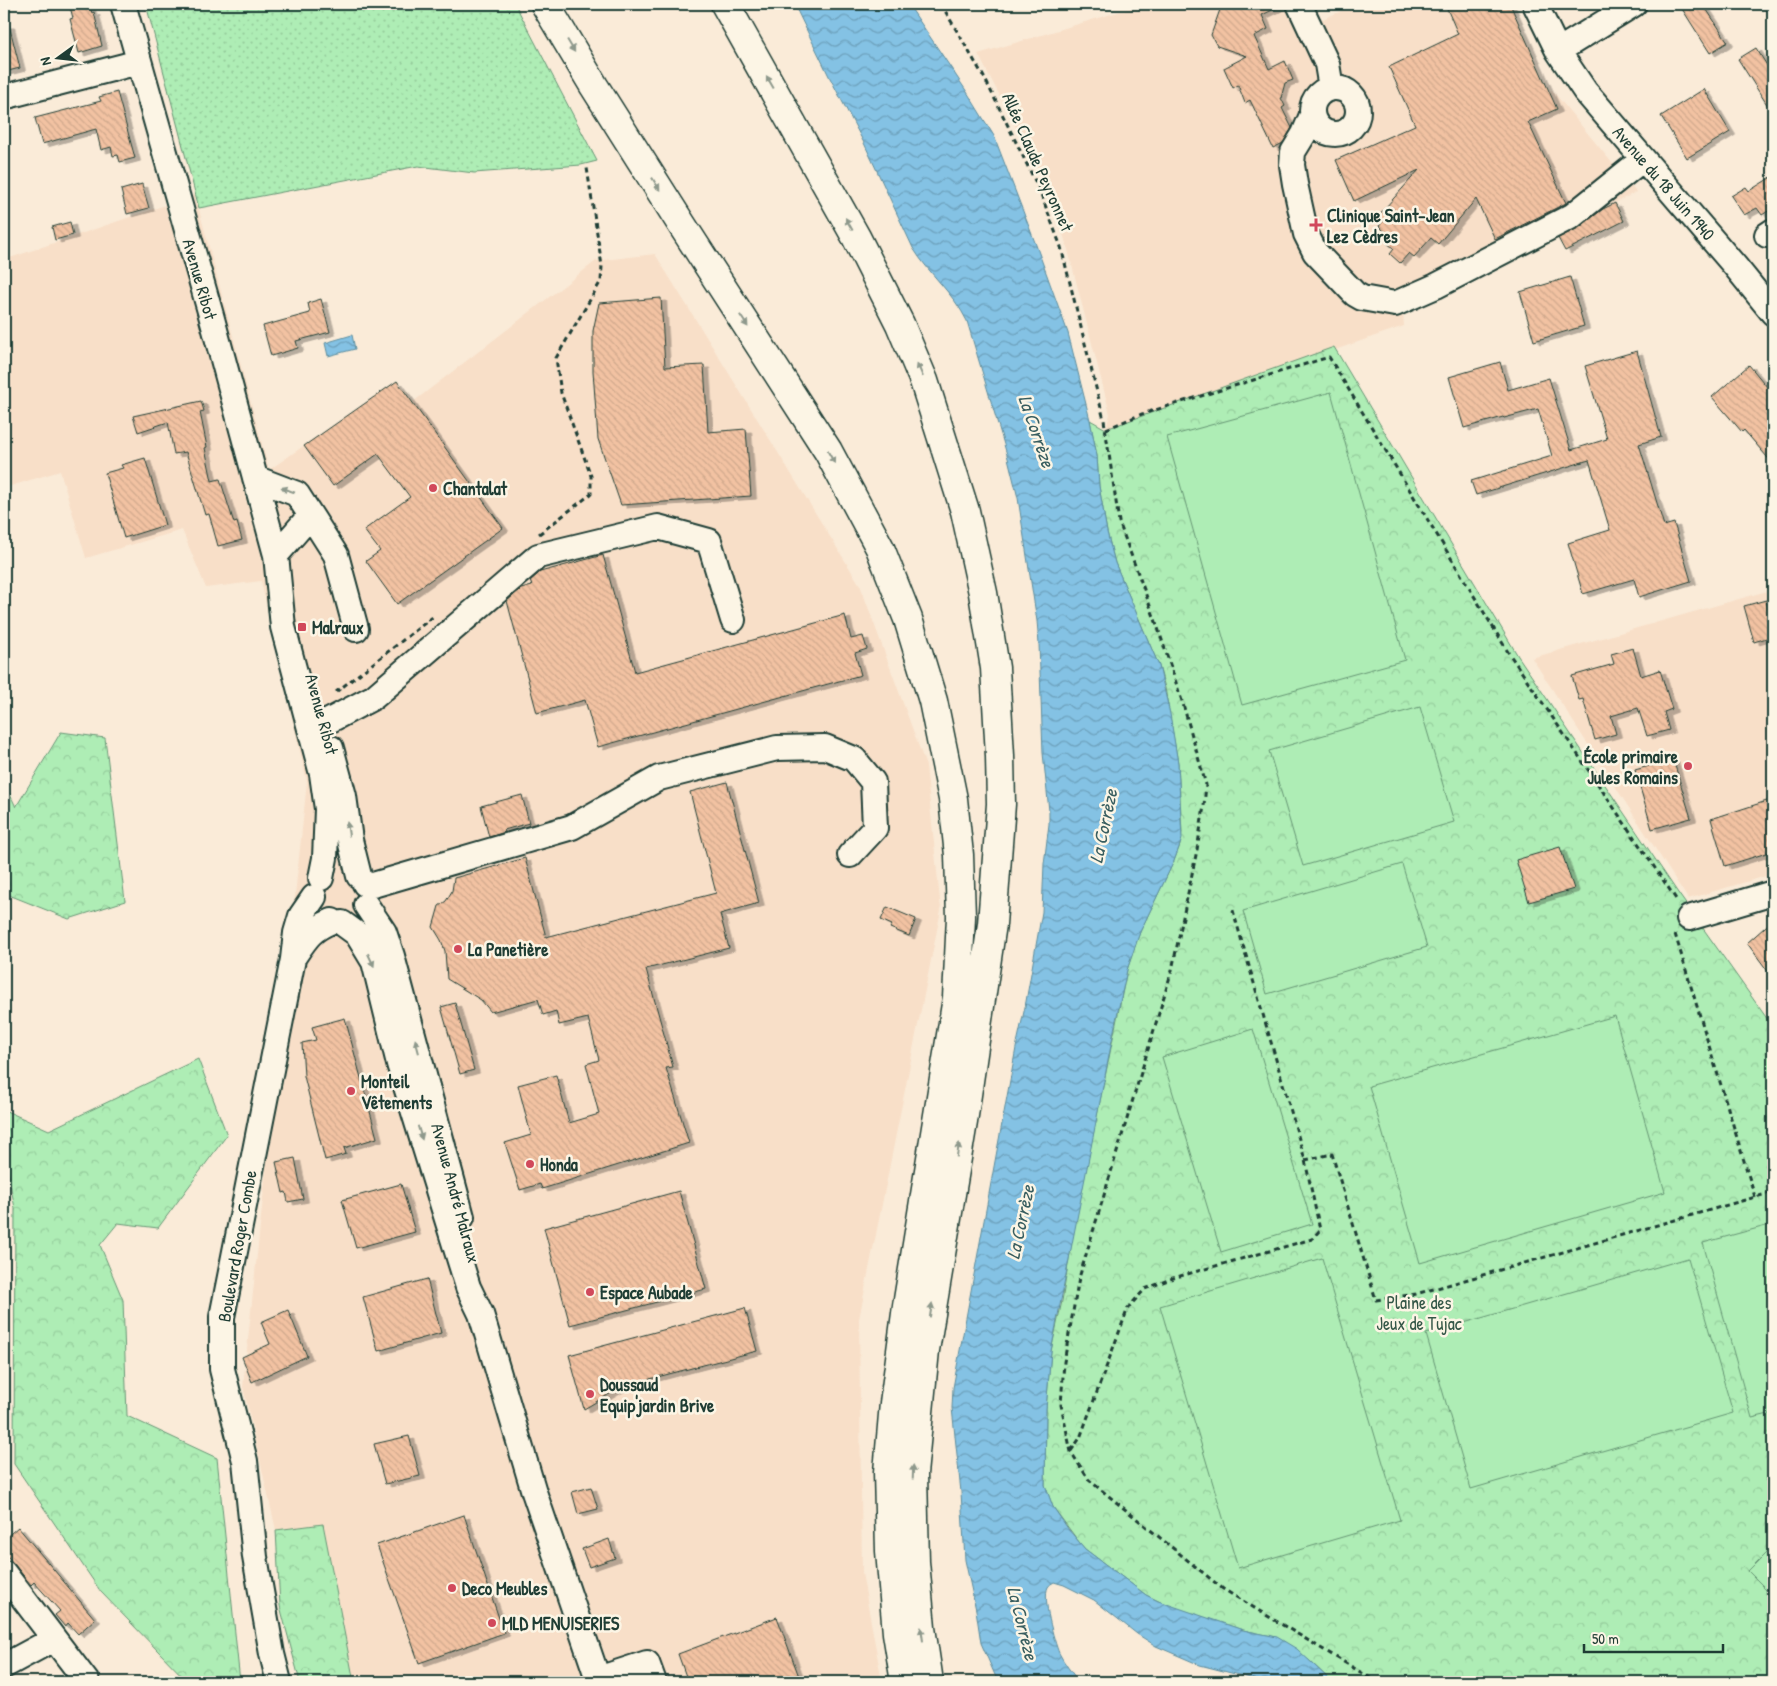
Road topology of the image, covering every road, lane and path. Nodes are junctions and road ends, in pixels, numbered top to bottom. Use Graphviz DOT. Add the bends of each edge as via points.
graph roads {
  1 [pos="123,4"];
  2 [pos="546,4"];
  3 [pos="725,4"];
  4 [pos="941,4"];
  5 [pos="1299,4"];
  6 [pos="1535,4"];
  7 [pos="1634,4"];
  8 [pos="1558,51"];
  9 [pos="139,62"];
  10 [pos="1331,88"];
  11 [pos="4,97"];
  12 [pos="1312,115"];
  13 [pos="1333,134"];
  14 [pos="1643,159"];
  15 [pos="587,168"];
  16 [pos="1300,211"];
  17 [pos="1773,314"];
  18 [pos="1106,429"];
  19 [pos="255,478"];
  20 [pos="310,516"];
  21 [pos="536,536"];
  22 [pos="276,555"];
  23 [pos="436,614"];
  24 [pos="733,620"];
  25 [pos="356,629"];
  26 [pos="322,714"];
  27 [pos="850,855"];
  28 [pos="318,887"];
  29 [pos="363,889"];
  30 [pos="1773,893"];
  31 [pos="1232,907"];
  32 [pos="1689,918"];
  33 [pos="337,922"];
  34 [pos="292,958"];
  35 [pos="1305,1160"];
  36 [pos="1773,1192"];
  37 [pos="1755,1197"];
  38 [pos="481,1314"];
  39 [pos="1071,1452"];
  40 [pos="4,1573"];
  41 [pos="54,1638"];
  42 [pos="4,1666"];
  43 [pos="598,1681"];
  44 [pos="87,1682"];
  45 [pos="279,1682"];
  46 [pos="654,1682"];
  47 [pos="906,1682"];
  48 [pos="928,1682"];
  49 [pos="1377,1682"];
  1 -- 9 [label="street, Avenue Ribot"];
  2 -- 47 [label="highway, one-way" via="594,86 828,451 880,548 908,619 933,701 954,799 961,917 957,998 907,1306 888,1472 897,1633"];
  48 -- 3 [label="highway, one-way" via="915,1562 913,1474 925,1350 992,924 1001,804 995,668 983,592 964,511 924,381 900,324 856,237"];
  4 -- 18 [label="path, Allée Claude Peyronnet" via="985,79 1039,189 1062,246"];
  5 -- 10 [label="street" via="1327,64"];
  6 -- 8 [label="street, Avenue du 18 Juin 1940"];
  7 -- 8 [label="street"];
  8 -- 14 [label="street, Avenue du 18 Juin 1940" via="1585,91"];
  9 -- 11 [label="street"];
  9 -- 19 [label="street, Avenue Ribot"];
  10 -- 12 [label="street" via="1318,94"];
  10 -- 13 [label="street" via="1346,91 1356,102 1358,110 1354,125"];
  12 -- 13 [label="street" via="1319,128"];
  12 -- 16 [label="street" via="1293,152 1292,165"];
  13 -- 16 [label="street" via="1308,147 1301,156 1304,189"];
  14 -- 16 [label="street" via="1572,216 1395,304 1355,294 1315,252"];
  14 -- 17 [label="street, Avenue du 18 Juin 1940"];
  15 -- 21 [label="path" via="602,266 601,281 556,358 561,393 592,476 591,494"];
  18 -- 32 [label="path" via="1142,414 1329,357 1508,652"];
  18 -- 39 [label="path, Allée Claude Peyronnet" via="1119,522 1162,640 1206,785 1197,850 1172,970 1079,1278 1060,1405"];
  20 -- 19 [label="street, one-way" via="297,494"];
  19 -- 22 [label="street, Avenue Ribot"];
  20 -- 22 [label="street"];
  20 -- 25 [label="street" via="336,555"];
  22 -- 26 [label="street, Avenue Ribot" via="288,581"];
  22 -- 28 [label="street, Avenue Ribot" via="284,627 322,774 327,810 325,858"];
  23 -- 26 [label="path"];
  24 -- 26 [label="street" via="709,541 658,527 538,556 374,697"];
  29 -- 26 [label="street, Avenue Ribot, one-way" via="350,840 344,796"];
  27 -- 29 [label="street" via="875,828 873,782 854,759 825,747 777,748 659,778 572,827"];
  28 -- 29 [label="street" via="330,872 340,869 350,871"];
  28 -- 33 [label="street" via="317,907 323,916"];
  28 -- 34 [label="street, Boulevard Roger Combe" via="300,916"];
  29 -- 33 [label="street" via="360,914 352,920"];
  38 -- 29 [label="street, Avenue André Malraux, one-way" via="475,1266 392,956"];
  30 -- 32 [label="street"];
  31 -- 35 [label="path"];
  32 -- 37 [label="path" via="1674,930"];
  33 -- 34 [label="street, Boulevard Roger Combe" via="320,926 310,933"];
  33 -- 38 [label="street, Avenue André Malraux, one-way" via="357,934 374,962 399,1064 468,1287"];
  34 -- 45 [label="street, Boulevard Roger Combe" via="222,1317 222,1369 245,1461 255,1557"];
  35 -- 37 [label="path" via="1332,1154 1376,1300 1416,1294"];
  35 -- 39 [label="path" via="1320,1230 1312,1239 1173,1278 1145,1289 1128,1308 1080,1438"];
  36 -- 37 [label="path"];
  38 -- 43 [label="street, Avenue André Malraux" via="534,1492"];
  39 -- 49 [label="path, Allée Claude Peyronnet" via="1089,1480 1223,1589"];
  40 -- 41 [label="street"];
  41 -- 42 [label="street"];
  41 -- 44 [label="street"];
  43 -- 46 [label="street" via="647,1663"];
}
